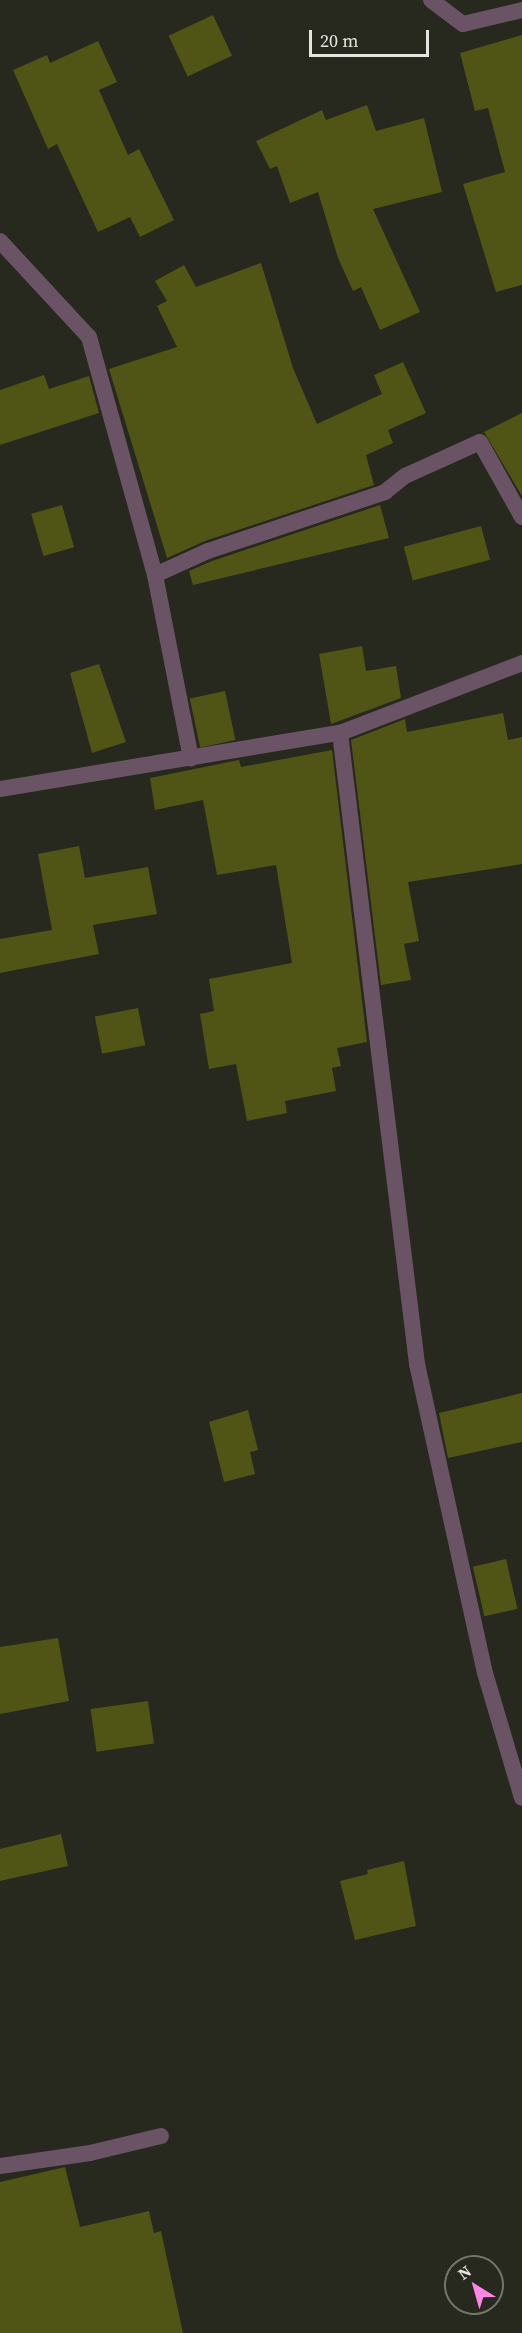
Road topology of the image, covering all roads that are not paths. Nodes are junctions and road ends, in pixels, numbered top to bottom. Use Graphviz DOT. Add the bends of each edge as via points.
graph roads {
  1 [pos="431,0"];
  2 [pos="522,10"];
  3 [pos="0,241"];
  4 [pos="522,517"];
  5 [pos="155,575"];
  6 [pos="522,663"];
  7 [pos="340,733"];
  8 [pos="191,758"];
  9 [pos="0,789"];
  10 [pos="522,1798"];
  11 [pos="161,2136"];
  12 [pos="0,2166"];
  1 -- 2 [label="street" via="463,24"];
  3 -- 5 [label="street" via="89,337"];
  4 -- 5 [label="street" via="480,442 405,476 385,492 208,551"];
  5 -- 8 [label="street"];
  6 -- 7 [label="street"];
  7 -- 8 [label="street"];
  7 -- 10 [label="street" via="417,1364 485,1673"];
  8 -- 9 [label="street"];
  11 -- 12 [label="street" via="90,2153"];
}
